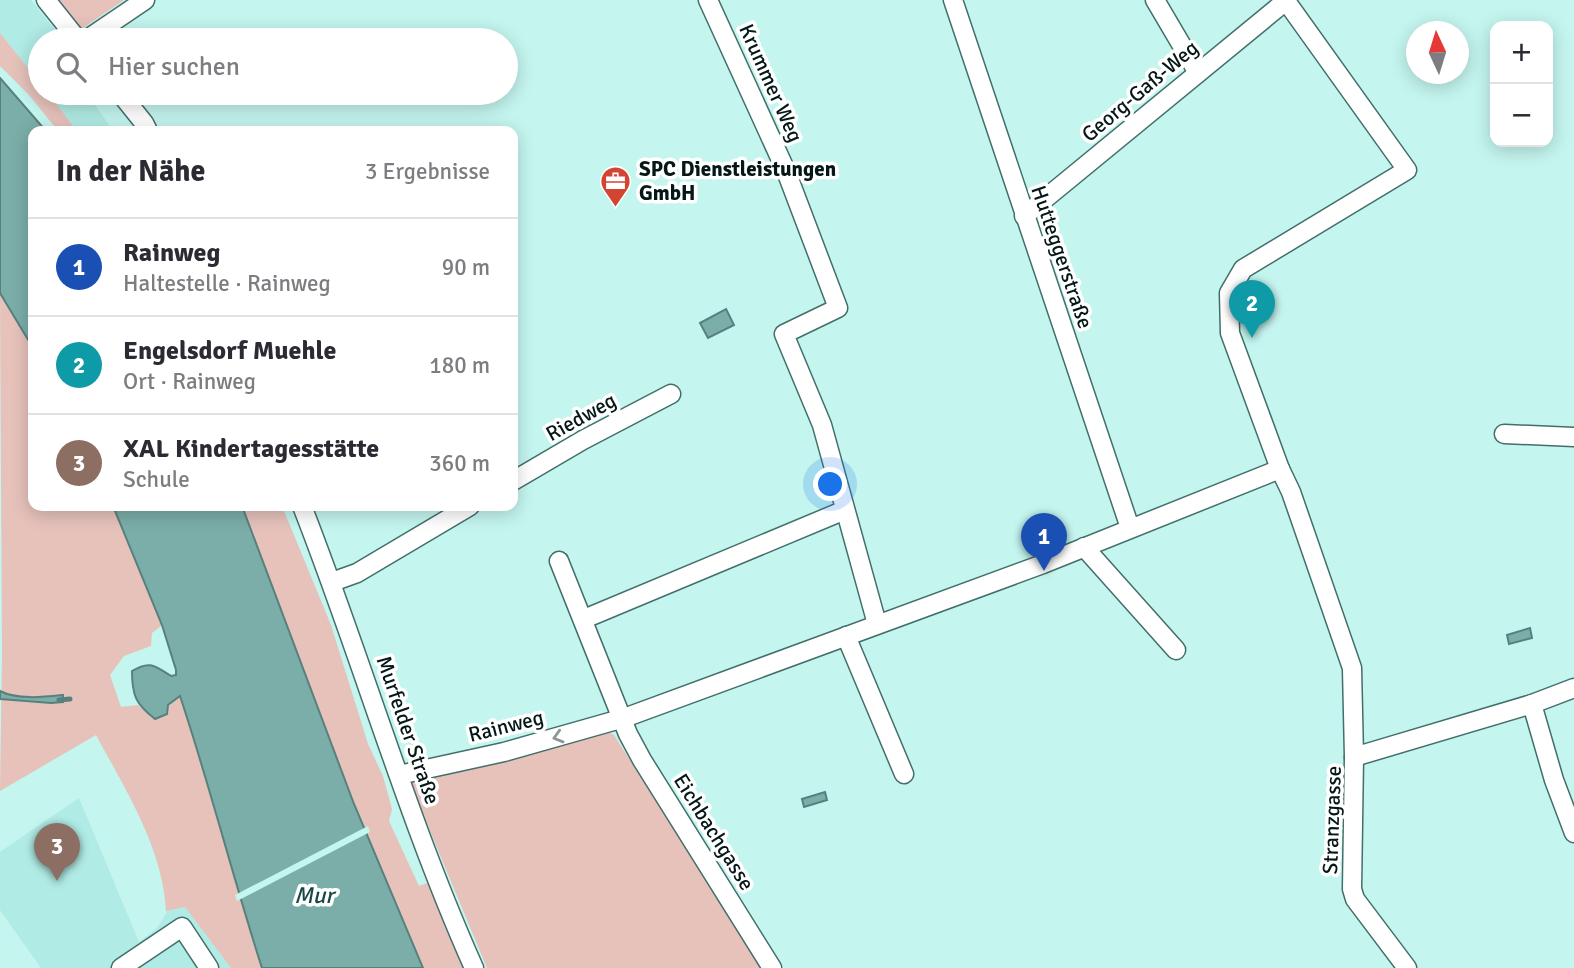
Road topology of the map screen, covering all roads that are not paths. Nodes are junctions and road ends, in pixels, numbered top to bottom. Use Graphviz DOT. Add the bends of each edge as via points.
graph roads {
  1 [pos="46,0"];
  2 [pos="145,0"];
  3 [pos="708,0"];
  4 [pos="953,0"];
  5 [pos="1156,0"];
  6 [pos="1286,0"];
  7 [pos="68,28"];
  8 [pos="104,28"];
  9 [pos="1198,73"];
  10 [pos="130,105"];
  11 [pos="146,126"];
  12 [pos="1024,216"];
  13 [pos="671,394"];
  14 [pos="1504,434"];
  15 [pos="1574,437"];
  16 [pos="1280,469"];
  17 [pos="518,478"];
  18 [pos="845,510"];
  19 [pos="304,511"];
  20 [pos="462,511"];
  21 [pos="1130,528"];
  22 [pos="1084,547"];
  23 [pos="559,561"];
  24 [pos="332,582"];
  25 [pos="584,619"];
  26 [pos="877,624"];
  27 [pos="846,636"];
  28 [pos="1176,650"];
  29 [pos="1574,688"];
  30 [pos="1532,704"];
  31 [pos="624,718"];
  32 [pos="1354,757"];
  33 [pos="904,774"];
  34 [pos="399,775"];
  35 [pos="1574,833"];
  36 [pos="121,968"];
  37 [pos="209,968"];
  38 [pos="474,968"];
  39 [pos="772,968"];
  40 [pos="1407,968"];
  1 -- 7 [label="street"];
  2 -- 8 [label="street"];
  3 -- 18 [label="street, Krummer Weg" via="786,171 838,308 784,334 822,425"];
  4 -- 12 [label="street, Hutteggerstraße"];
  5 -- 9 [label="street"];
  6 -- 9 [label="street, Georg-Gaß-Weg"];
  6 -- 16 [label="street, Georg-Gaß-Weg" via="1407,170 1243,269 1230,287 1232,340"];
  9 -- 12 [label="street, Georg-Gaß-Weg"];
  10 -- 11 [label="street"];
  12 -- 21 [label="street, Hutteggerstraße"];
  13 -- 17 [label="street, Riedweg"];
  14 -- 15 [label="street"];
  16 -- 21 [label="street, Rainweg"];
  16 -- 32 [label="street" via="1352,668"];
  18 -- 25 [label="street"];
  18 -- 26 [label="street, Krummer Weg"];
  19 -- 24 [label="street, Murfelder Straße"];
  20 -- 24 [label="street" via="357,573"];
  21 -- 22 [label="street, Rainweg"];
  22 -- 26 [label="street, Rainweg"];
  22 -- 28 [label="street"];
  23 -- 25 [label="street"];
  24 -- 34 [label="street, Murfelder Straße"];
  25 -- 31 [label="street"];
  26 -- 27 [label="street, Rainweg"];
  27 -- 31 [label="street, Rainweg"];
  27 -- 33 [label="street"];
  29 -- 30 [label="street, Stranzgasse"];
  30 -- 32 [label="street, Stranzgasse"];
  30 -- 35 [label="street"];
  31 -- 34 [label="street, Rainweg, one-way"];
  31 -- 39 [label="street, Eichbachgasse" via="642,760"];
  32 -- 40 [label="street, Stranzgasse" via="1352,889"];
  34 -- 38 [label="street, Murfelder Straße"];
  36 -- 37 [label="street" via="182,927"];
}
